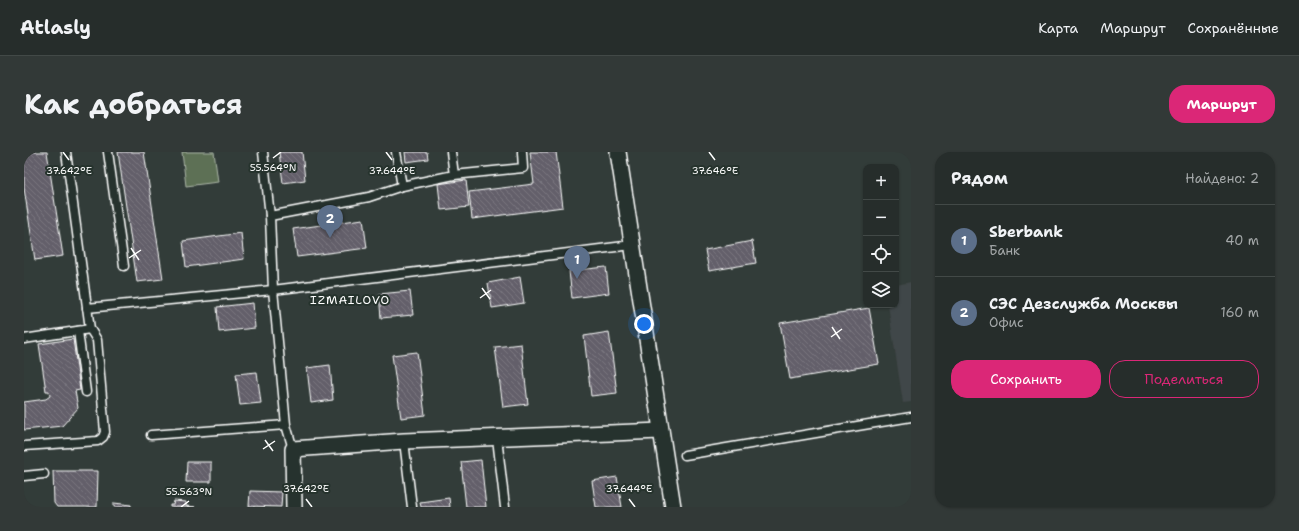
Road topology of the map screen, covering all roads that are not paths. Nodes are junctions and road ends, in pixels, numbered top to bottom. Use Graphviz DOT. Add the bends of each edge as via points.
graph roads {
  1 [pos="66,152"];
  2 [pos="108,152"];
  3 [pos="263,152"];
  4 [pos="396,152"];
  5 [pos="451,152"];
  6 [pos="522,152"];
  7 [pos="618,152"];
  8 [pos="454,175"];
  9 [pos="402,186"];
  10 [pos="270,216"];
  11 [pos="632,245"];
  12 [pos="124,266"];
  13 [pos="273,290"];
  14 [pos="87,308"];
  15 [pos="90,329"];
  16 [pos="78,331"];
  17 [pos="24,339"];
  18 [pos="86,392"];
  19 [pos="911,417"];
  20 [pos="286,425"];
  21 [pos="661,431"];
  22 [pos="151,435"];
  23 [pos="496,438"];
  24 [pos="404,441"];
  25 [pos="24,446"];
  26 [pos="293,449"];
  27 [pos="685,455"];
  28 [pos="44,474"];
  29 [pos="24,476"];
  30 [pos="294,507"];
  31 [pos="412,507"];
  32 [pos="505,507"];
  33 [pos="673,507"];
  1 -- 14 [label="lane"];
  2 -- 12 [label="lane"];
  3 -- 10 [label="lane"];
  4 -- 9 [label="lane"];
  5 -- 8 [label="lane"];
  6 -- 8 [label="lane" via="524,168"];
  7 -- 11 [label="street"];
  8 -- 9 [label="lane"];
  9 -- 10 [label="lane" via="369,197"];
  10 -- 13 [label="lane"];
  11 -- 13 [label="lane"];
  11 -- 21 [label="street"];
  13 -- 14 [label="lane"];
  13 -- 20 [label="lane"];
  14 -- 15 [label="lane"];
  15 -- 16 [label="lane"];
  15 -- 25 [label="lane" via="97,340 105,432 103,437 98,441"];
  16 -- 17 [label="lane"];
  16 -- 18 [label="lane"];
  19 -- 27 [label="lane"];
  20 -- 22 [label="lane"];
  20 -- 26 [label="lane"];
  21 -- 23 [label="street"];
  21 -- 33 [label="street"];
  23 -- 24 [label="street"];
  23 -- 32 [label="lane"];
  24 -- 26 [label="street"];
  24 -- 31 [label="lane"];
  26 -- 30 [label="street"];
  28 -- 29 [label="lane"];
}
